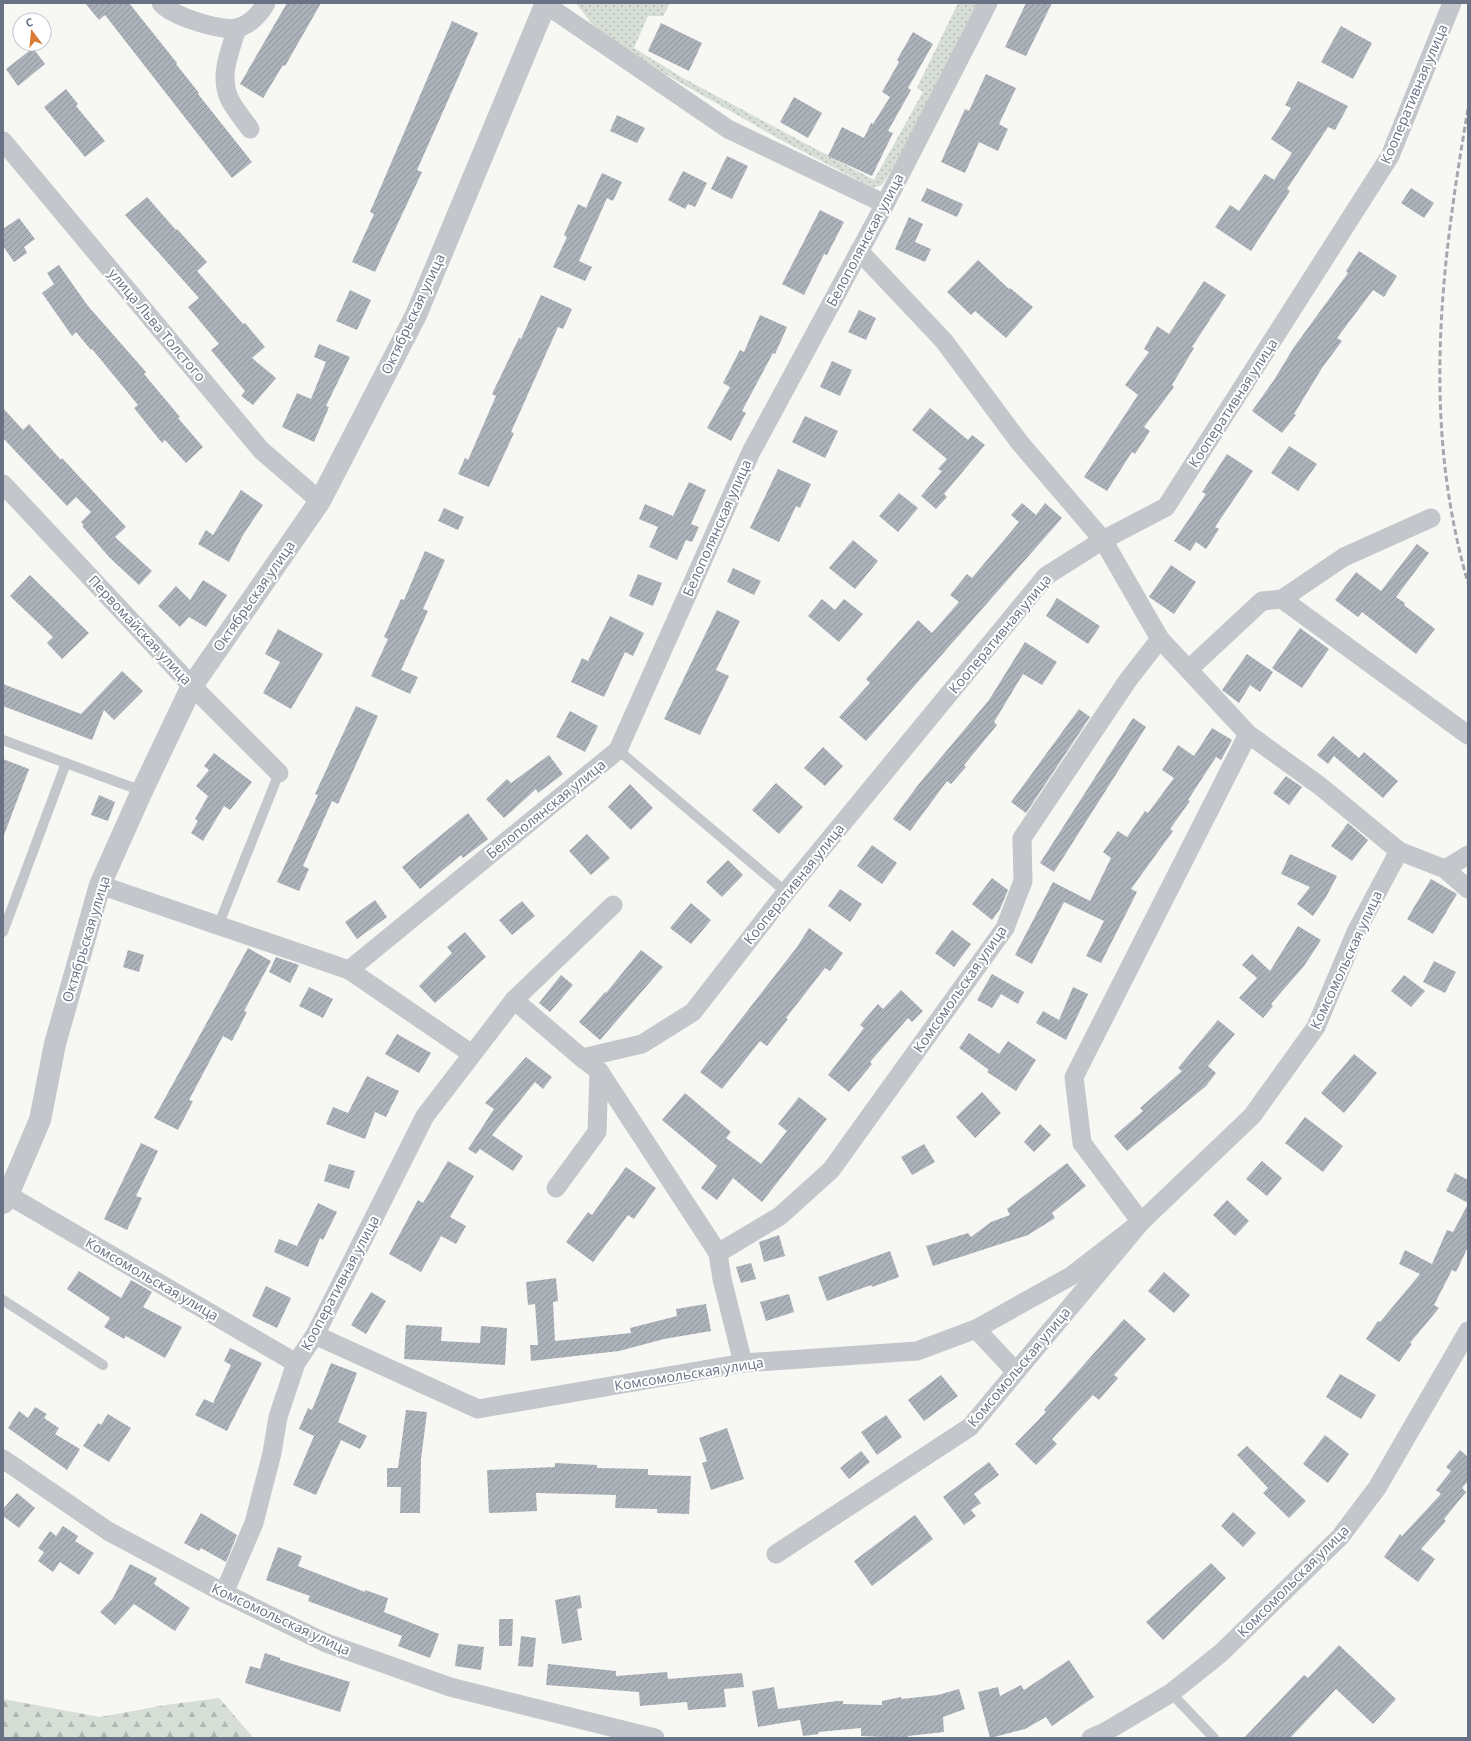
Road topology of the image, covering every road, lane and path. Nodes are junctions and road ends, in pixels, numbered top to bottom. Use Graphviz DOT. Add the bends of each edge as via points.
graph roads {
  1 [pos="161,3"];
  2 [pos="266,3"];
  3 [pos="988,3"];
  4 [pos="1452,3"];
  5 [pos="546,4"];
  6 [pos="237,28"];
  7 [pos="250,129"];
  8 [pos="3,141"];
  9 [pos="885,204"];
  10 [pos="859,251"];
  11 [pos="3,484"];
  12 [pos="320,501"];
  13 [pos="1431,518"];
  14 [pos="1103,540"];
  15 [pos="1282,599"];
  16 [pos="1160,639"];
  17 [pos="1189,669"];
  18 [pos="192,686"];
  19 [pos="1248,734"];
  20 [pos="1468,735"];
  21 [pos="3,740"];
  22 [pos="618,750"];
  23 [pos="66,763"];
  24 [pos="279,773"];
  25 [pos="142,791"];
  26 [pos="1399,851"];
  27 [pos="1468,855"];
  28 [pos="1445,869"];
  29 [pos="100,885"];
  30 [pos="1468,889"];
  31 [pos="786,892"];
  32 [pos="613,905"];
  33 [pos="218,926"];
  34 [pos="3,932"];
  35 [pos="349,970"];
  36 [pos="514,1000"];
  37 [pos="472,1054"];
  38 [pos="582,1058"];
  39 [pos="599,1071"];
  40 [pos="556,1188"];
  41 [pos="6,1199"];
  42 [pos="1141,1222"];
  43 [pos="718,1253"];
  44 [pos="3,1300"];
  45 [pos="976,1329"];
  46 [pos="1468,1331"];
  47 [pos="315,1335"];
  48 [pos="743,1362"];
  49 [pos="296,1363"];
  50 [pos="103,1365"];
  51 [pos="1016,1372"];
  52 [pos="3,1460"];
  53 [pos="776,1554"];
  54 [pos="224,1593"];
  55 [pos="1171,1693"];
  56 [pos="655,1738"];
  57 [pos="1091,1738"];
  58 [pos="1214,1738"];
  1 -- 6 [label="street" via="166,9 196,21"];
  2 -- 6 [label="street" via="255,18"];
  3 -- 9 [label="street, Белополянская улица"];
  4 -- 14 [label="street, Кооперативная улица" via="1390,156 1166,507"];
  5 -- 9 [label="street" via="728,129"];
  5 -- 12 [label="street, Октябрьская улица" via="416,315"];
  6 -- 7 [label="street" via="225,67 225,82 229,99"];
  8 -- 12 [label="street, улица Льва Толстого" via="261,450"];
  9 -- 10 [label="street, Белополянская улица"];
  10 -- 14 [label="street" via="944,341 1020,443"];
  10 -- 22 [label="street, Белополянская улица" via="751,452"];
  11 -- 18 [label="street, Первомайская улица"];
  12 -- 18 [label="street, Октябрьская улица"];
  13 -- 15 [label="street" via="1344,557"];
  14 -- 16 [label="street"];
  14 -- 31 [label="street, Кооперативная улица" via="1046,576"];
  15 -- 17 [label="street" via="1262,601"];
  15 -- 20 [label="street"];
  16 -- 17 [label="street"];
  16 -- 43 [label="street, Комсомольская улица" via="1128,680 1022,838 1023,881 1005,928 831,1170 780,1216"];
  17 -- 19 [label="street"];
  18 -- 24 [label="street, Первомайская улица"];
  18 -- 25 [label="street, Октябрьская улица"];
  19 -- 26 [label="street" via="1320,786"];
  19 -- 42 [label="street" via="1074,1077 1082,1144"];
  21 -- 23 [label="lane"];
  22 -- 31 [label="lane"];
  22 -- 35 [label="street, Белополянская улица"];
  23 -- 25 [label="lane"];
  23 -- 34 [label="lane"];
  24 -- 33 [label="lane"];
  25 -- 29 [label="street, Октябрьская улица"];
  26 -- 28 [label="street"];
  26 -- 42 [label="street, Комсомольская улица" via="1356,932 1316,1027 1252,1116"];
  27 -- 28 [label="street"];
  28 -- 30 [label="street"];
  29 -- 33 [label="street"];
  29 -- 41 [label="street, Октябрьская улица" via="55,1044 40,1120"];
  31 -- 38 [label="street, Кооперативная улица" via="693,1012 642,1044"];
  32 -- 36 [label="street, Кооперативная улица"];
  33 -- 35 [label="street"];
  35 -- 37 [label="street"];
  36 -- 37 [label="street, Кооперативная улица"];
  36 -- 38 [label="street"];
  37 -- 47 [label="street, Кооперативная улица" via="425,1116"];
  38 -- 39 [label="street"];
  39 -- 40 [label="street" via="597,1132"];
  39 -- 43 [label="street"];
  41 -- 49 [label="street, Комсомольская улица"];
  42 -- 45 [label="street, Комсомольская улица" via="1071,1276"];
  42 -- 51 [label="street, Комсомольская улица"];
  43 -- 48 [label="street"];
  44 -- 50 [label="lane"];
  45 -- 48 [label="street, Комсомольская улица" via="918,1351"];
  45 -- 51 [label="street"];
  46 -- 55 [label="street, Комсомольская улица" via="1377,1488 1340,1537 1221,1653"];
  47 -- 48 [label="street, Комсомольская улица" via="478,1409"];
  47 -- 49 [label="street, Кооперативная улица"];
  49 -- 54 [label="street, Кооперативная улица" via="278,1417 272,1453 254,1523"];
  51 -- 53 [label="street, Комсомольская улица" via="970,1427"];
  52 -- 54 [label="street, Комсомольская улица" via="108,1531"];
  54 -- 56 [label="street, Комсомольская улица" via="326,1643 450,1687"];
  55 -- 57 [label="street, Комсомольская улица"];
  55 -- 58 [label="lane"];
}
